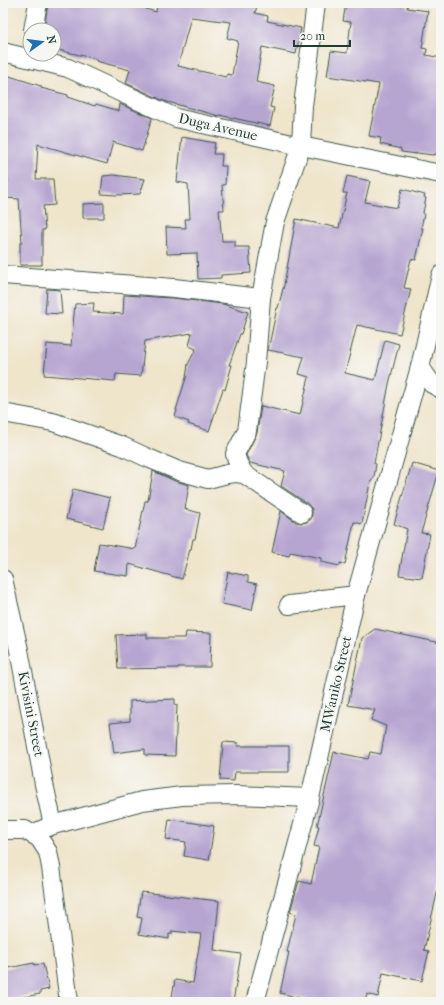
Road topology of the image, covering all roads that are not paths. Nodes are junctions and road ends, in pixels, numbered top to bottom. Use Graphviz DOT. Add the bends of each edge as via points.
graph roads {
  1 [pos="38,3"];
  2 [pos="316,3"];
  3 [pos="34,22"];
  4 [pos="22,50"];
  5 [pos="3,52"];
  6 [pos="55,62"];
  7 [pos="301,146"];
  8 [pos="441,174"];
  9 [pos="3,275"];
  10 [pos="441,275"];
  11 [pos="261,298"];
  12 [pos="420,367"];
  13 [pos="441,389"];
  14 [pos="3,413"];
  15 [pos="244,474"];
  16 [pos="302,513"];
  17 [pos="3,579"];
  18 [pos="356,595"];
  19 [pos="290,605"];
  20 [pos="310,798"];
  21 [pos="54,825"];
  22 [pos="3,830"];
  23 [pos="32,834"];
  24 [pos="68,1002"];
  25 [pos="255,1002"];
  1 -- 3 [label="street"];
  2 -- 7 [label="street" via="303,106"];
  4 -- 5 [label="street, Duga Avenue"];
  6 -- 7 [label="street, Duga Avenue" via="176,118"];
  7 -- 8 [label="street, Duga Avenue"];
  7 -- 11 [label="street" via="275,222"];
  9 -- 11 [label="street" via="174,288"];
  10 -- 12 [label="street"];
  11 -- 15 [label="street" via="247,431 235,454"];
  12 -- 13 [label="street" via="432,384"];
  12 -- 18 [label="street, MWaniko Street"];
  14 -- 15 [label="street" via="53,422 122,446 179,471 208,479 227,474"];
  15 -- 16 [label="street"];
  17 -- 21 [label="street, Kivisini Street"];
  18 -- 19 [label="street"];
  18 -- 20 [label="street, MWaniko Street"];
  20 -- 21 [label="street" via="182,796 142,801"];
  20 -- 25 [label="street, MWaniko Street"];
  21 -- 23 [label="street"];
  22 -- 23 [label="street" via="25,830"];
  23 -- 24 [label="street" via="48,852"];
}
